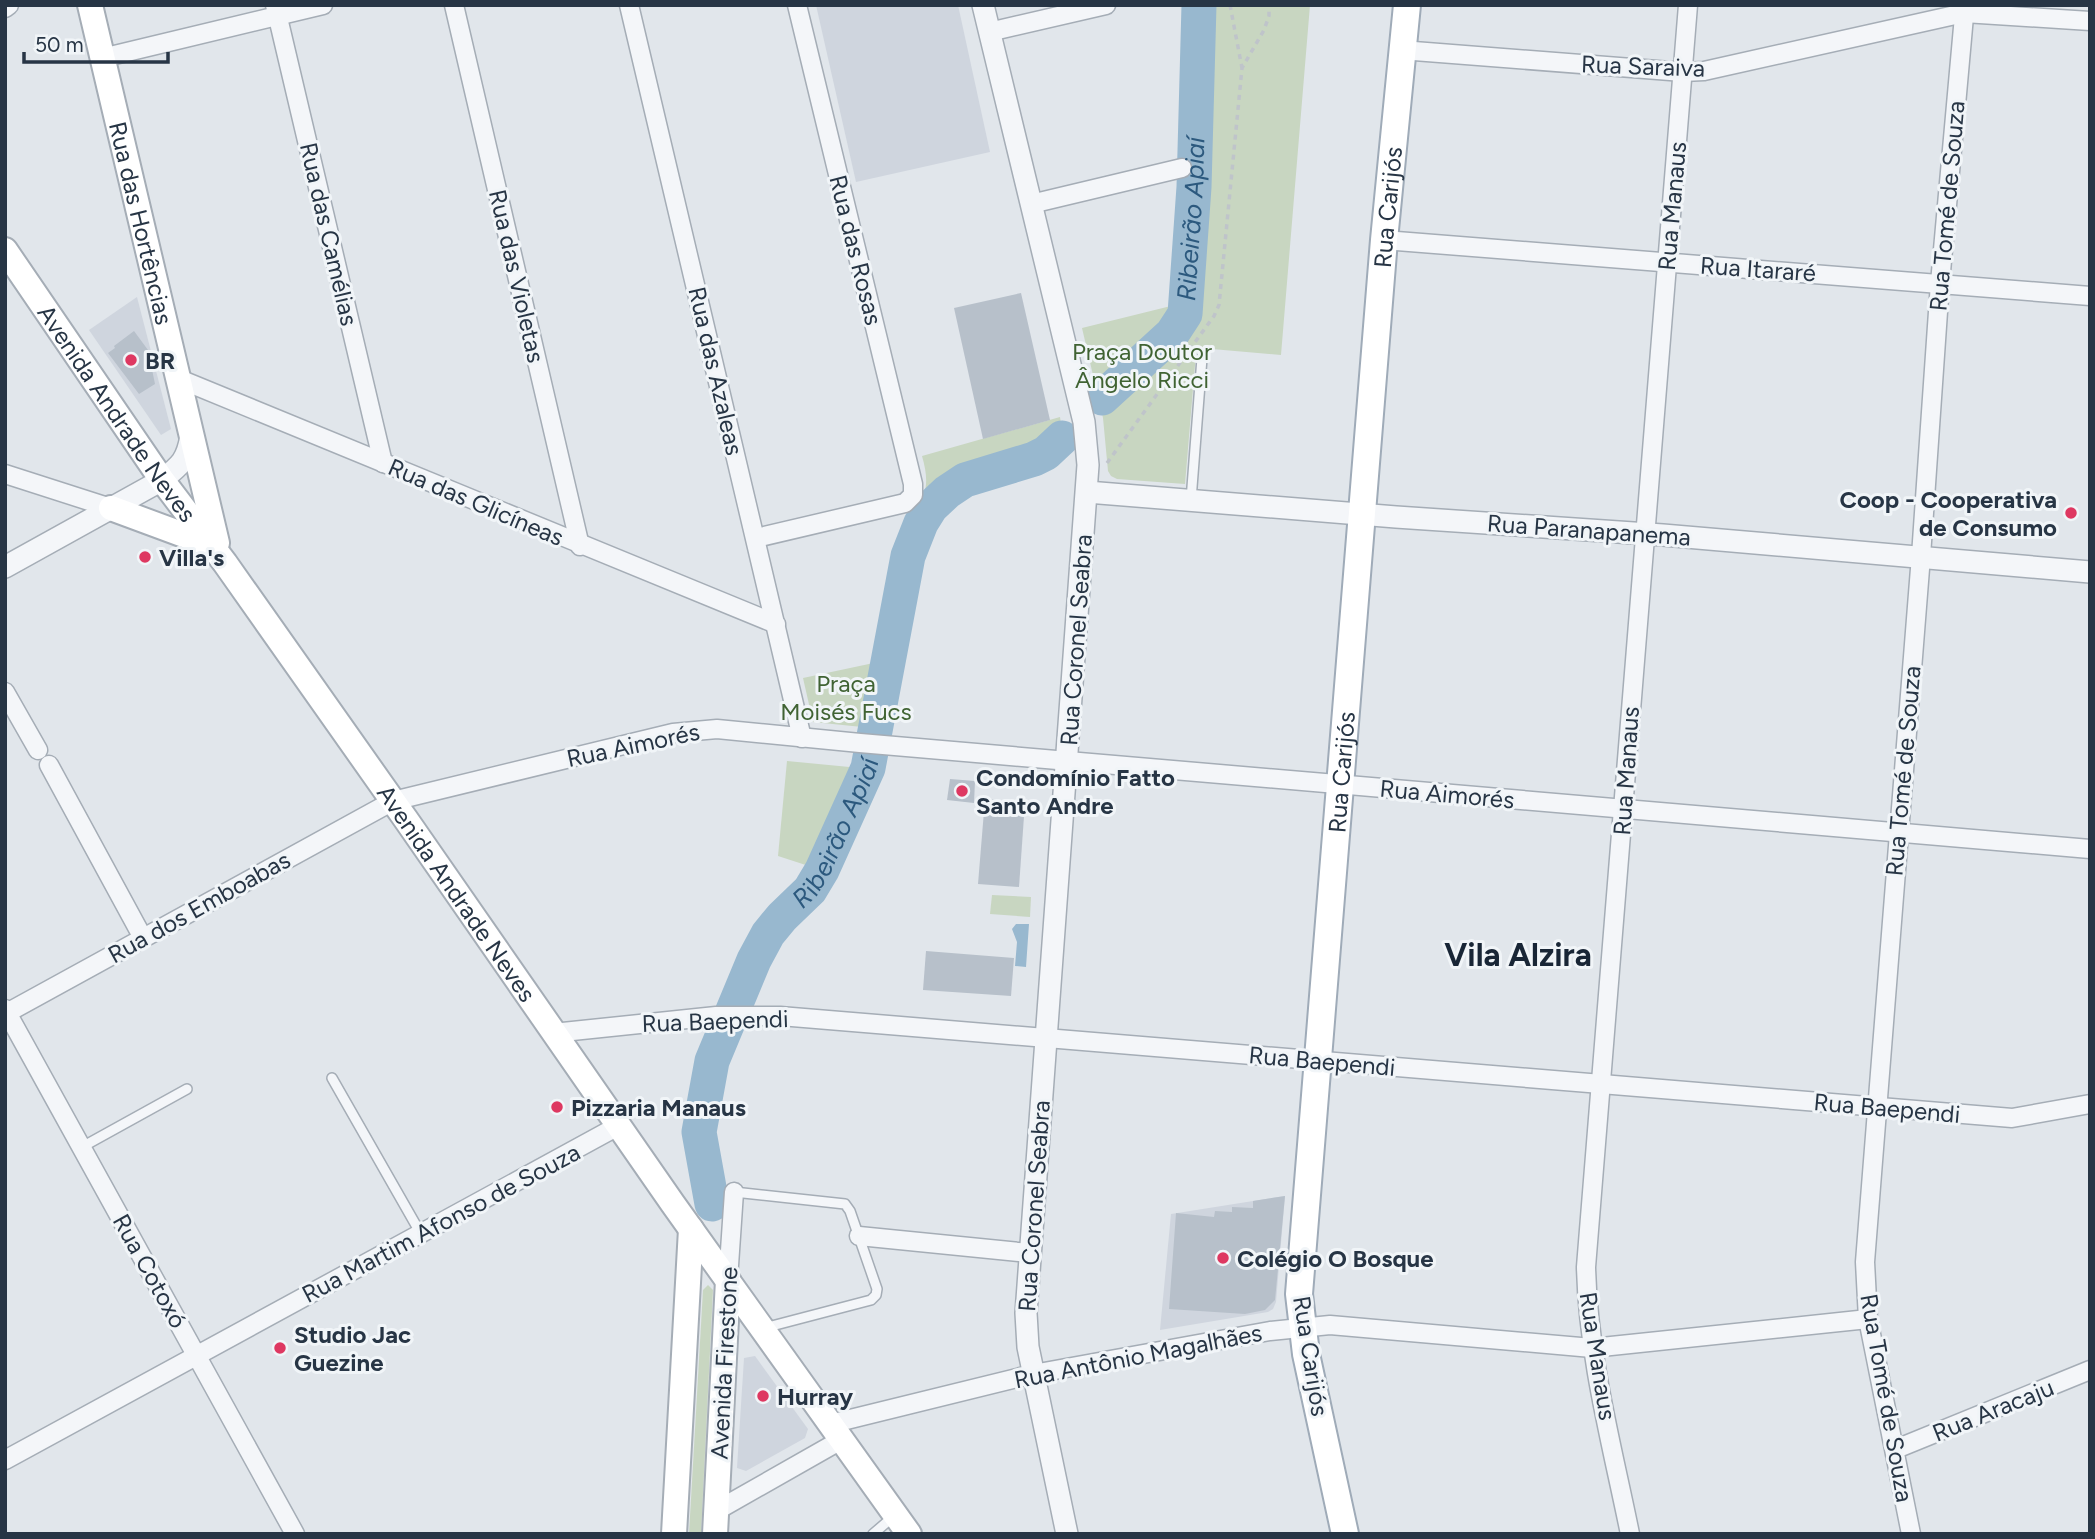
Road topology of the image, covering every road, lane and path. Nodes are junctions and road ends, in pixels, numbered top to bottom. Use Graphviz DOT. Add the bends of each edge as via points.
graph roads {
  1 [pos="90,5"];
  2 [pos="323,5"];
  3 [pos="454,5"];
  4 [pos="629,5"];
  5 [pos="797,5"];
  6 [pos="983,5"];
  7 [pos="1106,5"];
  8 [pos="1230,5"];
  9 [pos="1269,5"];
  10 [pos="1407,5"];
  11 [pos="1688,5"];
  12 [pos="1965,9"];
  13 [pos="276,11"];
  14 [pos="2090,21"];
  15 [pos="989,32"];
  16 [pos="1401,50"];
  17 [pos="102,58"];
  18 [pos="1242,68"];
  19 [pos="1684,72"];
  20 [pos="1182,168"];
  21 [pos="1031,204"];
  22 [pos="1384,240"];
  23 [pos="5,250"];
  24 [pos="1668,262"];
  25 [pos="1940,284"];
  26 [pos="2090,296"];
  27 [pos="1202,358"];
  28 [pos="177,378"];
  29 [pos="191,436"];
  30 [pos="383,463"];
  31 [pos="1088,465"];
  32 [pos="5,474"];
  33 [pos="162,480"];
  34 [pos="1087,492"];
  35 [pos="1191,500"];
  36 [pos="111,508"];
  37 [pos="1363,514"];
  38 [pos="1644,533"];
  39 [pos="756,538"];
  40 [pos="580,546"];
  41 [pos="218,554"];
  42 [pos="1921,556"];
  43 [pos="5,567"];
  44 [pos="2090,572"];
  45 [pos="776,624"];
  46 [pos="5,692"];
  47 [pos="802,738"];
  48 [pos="38,750"];
  49 [pos="1067,761"];
  50 [pos="49,765"];
  51 [pos="1340,785"];
  52 [pos="393,801"];
  53 [pos="1623,809"];
  54 [pos="1899,833"];
  55 [pos="2090,849"];
  56 [pos="143,938"];
  57 [pos="6,1012"];
  58 [pos="553,1032"];
  59 [pos="1045,1039"];
  60 [pos="1318,1061"];
  61 [pos="332,1077"];
  62 [pos="1600,1083"];
  63 [pos="187,1089"];
  64 [pos="2090,1104"];
  65 [pos="1876,1107"];
  66 [pos="618,1126"];
  67 [pos="82,1147"];
  68 [pos="734,1192"];
  69 [pos="691,1229"];
  70 [pos="421,1234"];
  71 [pos="859,1236"];
  72 [pos="1029,1253"];
  73 [pos="728,1280"];
  74 [pos="1868,1319"];
  75 [pos="762,1328"];
  76 [pos="1301,1328"];
  77 [pos="1592,1348"];
  78 [pos="197,1355"];
  79 [pos="2090,1370"];
  80 [pos="1033,1374"];
  81 [pos="835,1432"];
  82 [pos="1896,1449"];
  83 [pos="5,1460"];
  84 [pos="715,1522"];
  85 [pos="902,1524"];
  86 [pos="295,1534"];
  87 [pos="674,1534"];
  88 [pos="873,1534"];
  89 [pos="1068,1534"];
  90 [pos="1345,1534"];
  91 [pos="1630,1534"];
  92 [pos="1911,1534"];
  1 -- 17 [label="main road, Rua das Hortências"];
  2 -- 13 [label="street"];
  3 -- 40 [label="street, Rua das Violetas"];
  4 -- 39 [label="street, Rua das Azaleas"];
  5 -- 39 [label="street, Rua das Rosas" via="913,495 905,503"];
  6 -- 15 [label="street, Rua Coronel Seabra"];
  7 -- 15 [label="street"];
  8 -- 18 [label="path"];
  9 -- 18 [label="path" via="1264,30"];
  10 -- 16 [label="main road, Rua Carijós"];
  11 -- 19 [label="street, Rua Manaus"];
  12 -- 14 [label="street, Rua Saraiva"];
  12 -- 19 [label="street, Rua Saraiva"];
  12 -- 25 [label="street, Rua Tomé de Souza"];
  13 -- 17 [label="street"];
  13 -- 30 [label="street, Rua das Camélias"];
  15 -- 21 [label="street, Rua Coronel Seabra"];
  16 -- 19 [label="street, Rua Saraiva"];
  16 -- 22 [label="main road, Rua Carijós"];
  17 -- 28 [label="main road, Rua das Hortências"];
  18 -- 31 [label="path" via="1219,305 1105,465"];
  19 -- 24 [label="street, Rua Manaus"];
  20 -- 21 [label="street"];
  21 -- 31 [label="street, Rua Coronel Seabra" via="1084,422"];
  22 -- 24 [label="street, Rua Itararé"];
  22 -- 37 [label="main road, Rua Carijós"];
  23 -- 33 [label="main road, Avenida Andrade Neves"];
  24 -- 25 [label="street, Rua Itararé"];
  24 -- 38 [label="street, Rua Manaus"];
  25 -- 26 [label="street, Rua Itararé"];
  25 -- 42 [label="street, Rua Tomé de Souza"];
  27 -- 35 [label="lane"];
  28 -- 29 [label="main road, Rua das Hortências"];
  28 -- 30 [label="street, Rua das Glicíneas"];
  29 -- 33 [label="street" via="183,462"];
  29 -- 41 [label="main road, Rua das Hortências"];
  30 -- 40 [label="street, Rua das Glicíneas"];
  31 -- 34 [label="street, Rua Coronel Seabra"];
  32 -- 36 [label="street"];
  33 -- 36 [label="street"];
  33 -- 41 [label="main road, Avenida Andrade Neves"];
  34 -- 35 [label="street, Rua Paranapanema"];
  34 -- 49 [label="street, Rua Coronel Seabra"];
  35 -- 37 [label="street, Rua Paranapanema"];
  36 -- 41 [label="main road"];
  36 -- 43 [label="street"];
  37 -- 38 [label="street, Rua Paranapanema"];
  37 -- 51 [label="main road, Rua Carijós"];
  38 -- 42 [label="street, Rua Paranapanema"];
  38 -- 53 [label="street, Rua Manaus"];
  39 -- 45 [label="street, Rua das Azaleas"];
  40 -- 45 [label="street, Rua das Glicíneas"];
  41 -- 52 [label="main road, Avenida Andrade Neves"];
  42 -- 44 [label="street, Rua Paranapanema"];
  42 -- 54 [label="street, Rua Tomé de Souza"];
  45 -- 47 [label="street, Rua das Azaleas"];
  46 -- 48 [label="street"];
  47 -- 49 [label="street, Rua Aimorés"];
  47 -- 52 [label="street, Rua Aimorés" via="717,729 673,733"];
  49 -- 51 [label="street, Rua Aimorés"];
  49 -- 59 [label="street, Rua Coronel Seabra"];
  50 -- 56 [label="street"];
  51 -- 53 [label="street, Rua Aimorés"];
  51 -- 60 [label="main road, Rua Carijós"];
  52 -- 56 [label="street, Rua dos Emboabas"];
  52 -- 58 [label="main road, Avenida Andrade Neves"];
  53 -- 54 [label="street, Rua Aimorés"];
  53 -- 62 [label="street, Rua Manaus"];
  54 -- 55 [label="street, Rua Aimorés"];
  54 -- 65 [label="street, Rua Tomé de Souza"];
  56 -- 57 [label="street, Rua dos Emboabas"];
  57 -- 67 [label="street, Rua Cotoxó"];
  58 -- 59 [label="street, Rua Baependi" via="747,1015"];
  58 -- 66 [label="main road, Avenida Andrade Neves"];
  59 -- 60 [label="street, Rua Baependi"];
  59 -- 72 [label="street, Rua Coronel Seabra"];
  60 -- 62 [label="street, Rua Baependi"];
  60 -- 76 [label="main road, Rua Carijós" via="1299,1294"];
  61 -- 70 [label="lane"];
  62 -- 65 [label="street, Rua Baependi"];
  62 -- 77 [label="street, Rua Manaus" via="1586,1267"];
  63 -- 67 [label="lane"];
  64 -- 65 [label="street, Rua Baependi" via="2012,1118"];
  65 -- 74 [label="street, Rua Tomé de Souza" via="1865,1262"];
  66 -- 69 [label="main road, Avenida Andrade Neves"];
  66 -- 70 [label="street, Rua Martim Afonso de Souza"];
  67 -- 78 [label="street, Rua Cotoxó"];
  68 -- 71 [label="lane" via="845,1204"];
  68 -- 73 [label="street, Avenida Firestone"];
  69 -- 73 [label="main road, Avenida Andrade Neves"];
  69 -- 87 [label="main road, Avenida Firestone"];
  70 -- 78 [label="street, Rua Martim Afonso de Souza"];
  71 -- 72 [label="street"];
  71 -- 75 [label="lane" via="877,1289 871,1300"];
  72 -- 80 [label="street, Rua Coronel Seabra" via="1026,1313"];
  73 -- 75 [label="main road, Avenida Andrade Neves"];
  73 -- 84 [label="main road, Avenida Firestone"];
  74 -- 77 [label="street, Rua Antônio Magalhães"];
  74 -- 82 [label="street, Rua Tomé de Souza"];
  75 -- 81 [label="main road, Avenida Andrade Neves"];
  76 -- 77 [label="street, Rua Antônio Magalhães" via="1331,1325"];
  76 -- 80 [label="street, Rua Antônio Magalhães"];
  76 -- 90 [label="main road, Rua Carijós"];
  77 -- 91 [label="street, Rua Manaus"];
  78 -- 83 [label="street, Rua Martim Afonso de Souza"];
  78 -- 86 [label="street, Rua Cotoxó"];
  79 -- 82 [label="street, Rua Aracaju"];
  80 -- 81 [label="street, Rua Antônio Magalhães"];
  80 -- 89 [label="street, Rua Coronel Seabra"];
  81 -- 84 [label="street, Rua Antônio Magalhães"];
  81 -- 85 [label="main road, Avenida Andrade Neves"];
  82 -- 92 [label="street, Rua Tomé de Souza"];
  85 -- 88 [label="lane"];
}
